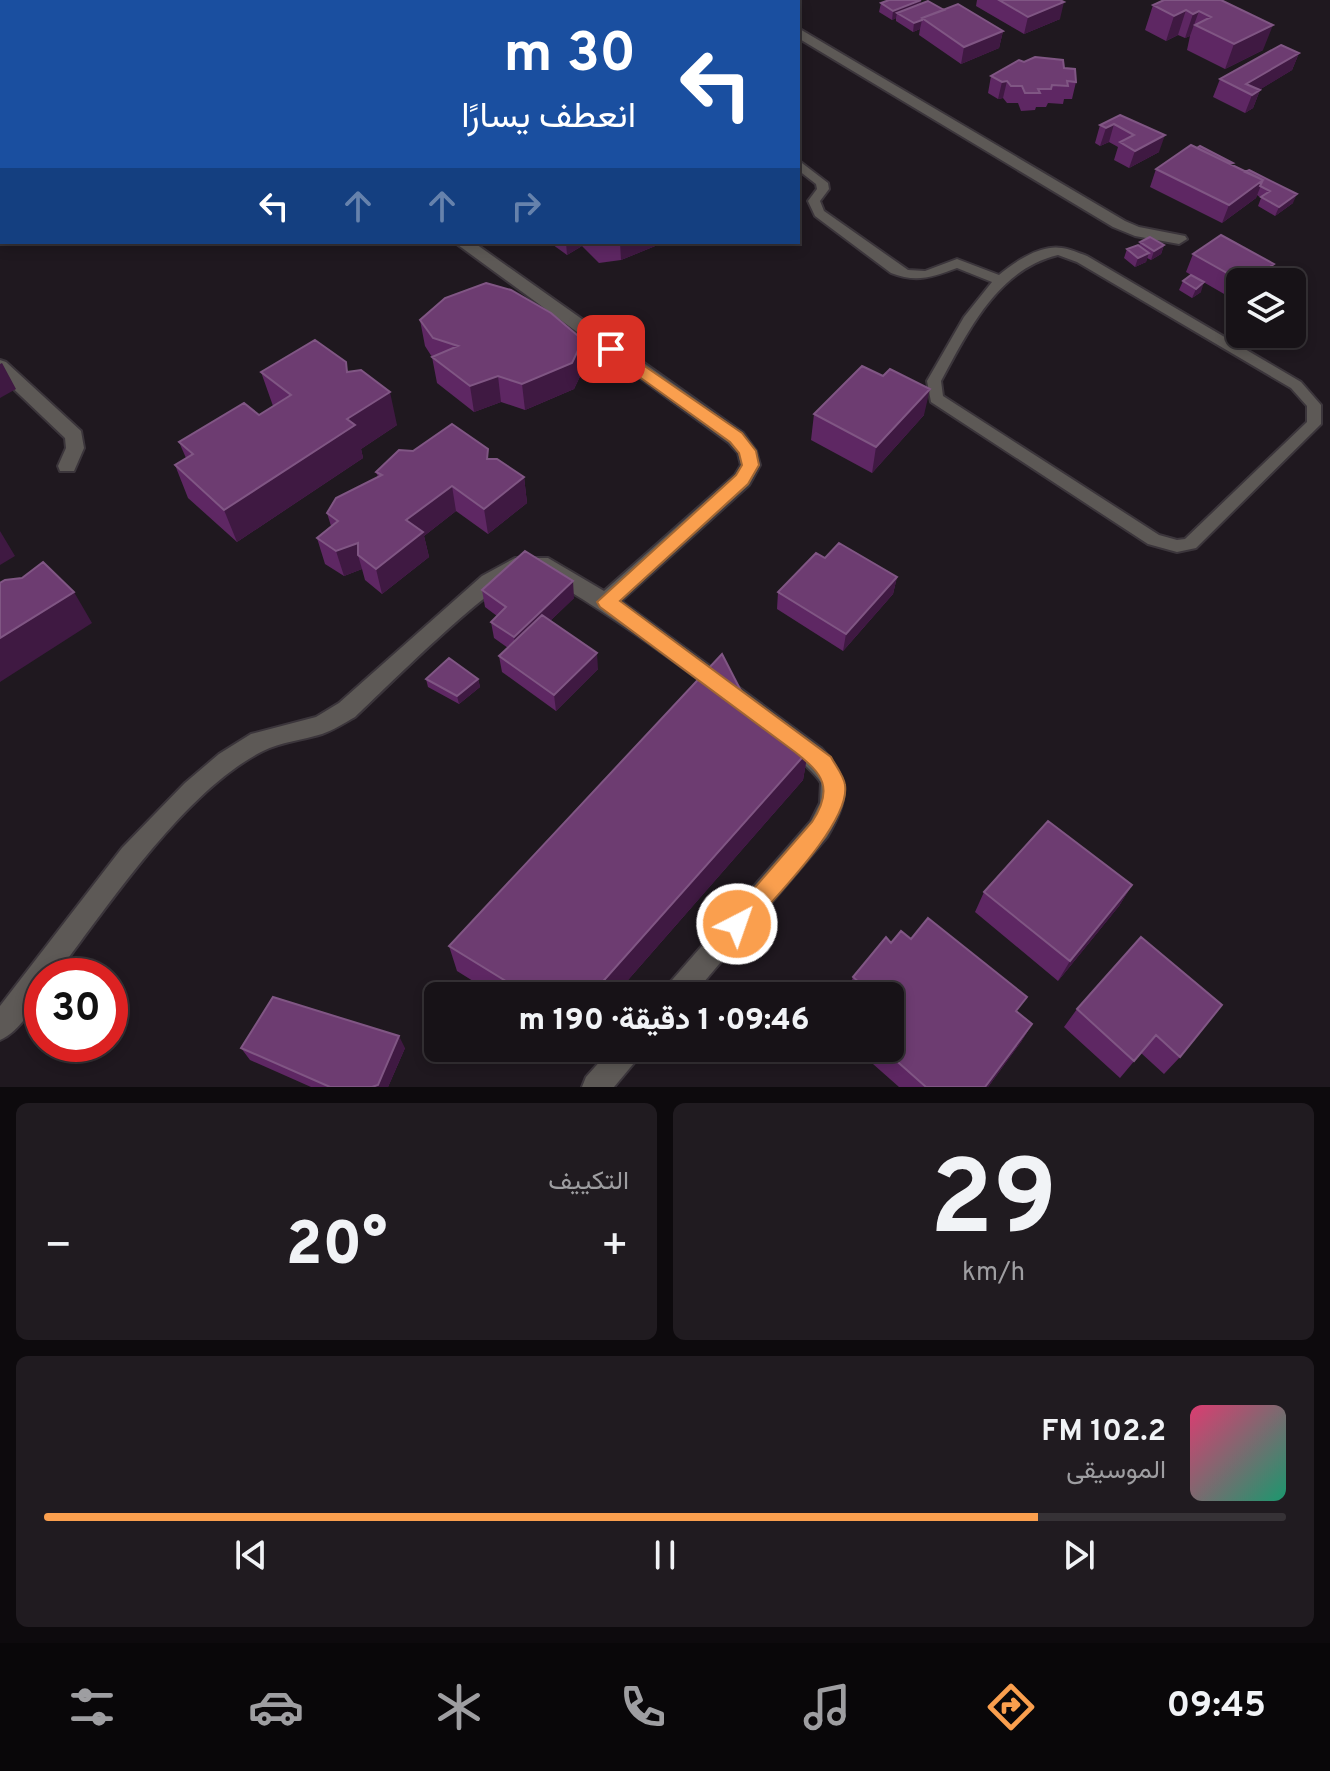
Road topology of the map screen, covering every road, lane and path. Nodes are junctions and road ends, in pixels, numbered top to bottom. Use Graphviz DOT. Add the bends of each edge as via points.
graph roads {
  1 [pos="800,33"];
  2 [pos="800,166"];
  3 [pos="1179,239"];
  4 [pos="465,244"];
  5 [pos="998,280"];
  6 [pos="0,366"];
  7 [pos="67,466"];
  8 [pos="606,602"];
  9 [pos="687,982"];
  10 [pos="0,1027"];
  11 [pos="618,1062"];
  12 [pos="596,1087"];
  1 -- 3 [label="street" via="1119,224"];
  2 -- 5 [label="lane" via="822,183 814,201 819,213 896,270 916,276 957,263"];
  4 -- 8 [label="street" via="747,451 751,465 742,480"];
  5 -- 5 [label="lane" via="934,381 936,398 1154,540 1177,546 1199,538 1314,424 1314,405 1296,385 1082,259 1048,252"];
  6 -- 7 [label="street" via="74,436"];
  8 -- 9 [label="street" via="802,745 824,763 835,784 832,810 819,829"];
  8 -- 10 [label="street" via="541,564 506,570 347,710 321,725 259,741 227,761 131,856"];
  11 -- 12 [label="street"];
}
